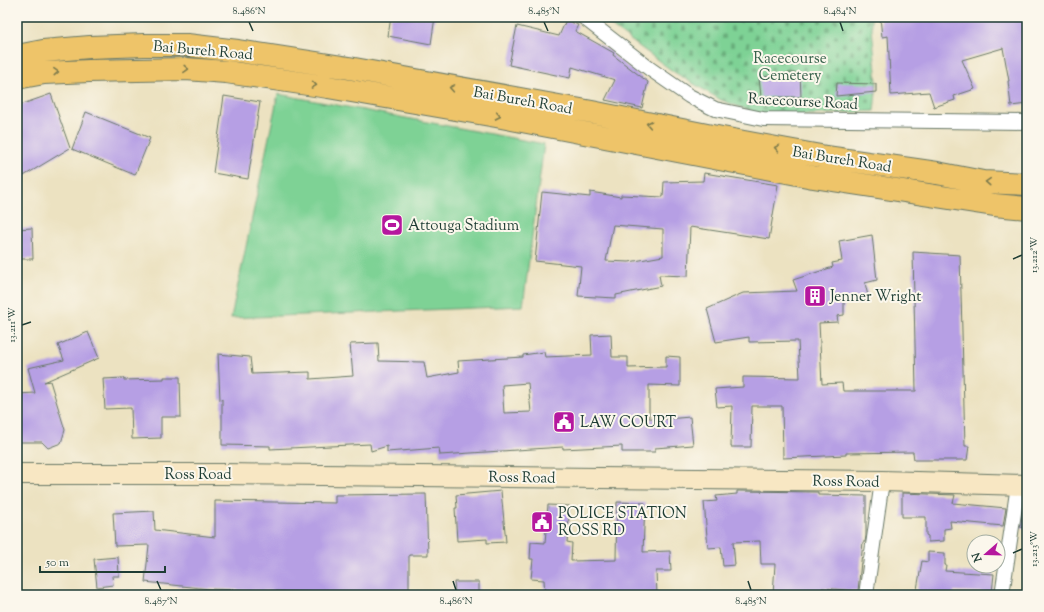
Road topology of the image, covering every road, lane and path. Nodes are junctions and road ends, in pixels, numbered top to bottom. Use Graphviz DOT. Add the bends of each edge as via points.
graph roads {
  1 [pos="583,17"];
  2 [pos="17,56"];
  3 [pos="17,78"];
  4 [pos="1027,122"];
  5 [pos="1027,184"];
  6 [pos="1027,208"];
  7 [pos="17,474"];
  8 [pos="882,482"];
  9 [pos="1023,485"];
  10 [pos="866,595"];
  11 [pos="1002,595"];
  1 -- 4 [label="street, Racecourse Road" via="689,96 715,108 740,115 763,119"];
  5 -- 2 [label="highway, Bai Bureh Road, one-way" via="983,182 826,157 349,68 238,51 187,45 144,45 43,51"];
  3 -- 6 [label="highway, one-way" via="89,70 186,69 226,72 496,116 813,177"];
  7 -- 8 [label="main road, Ross Road"];
  8 -- 9 [label="main road, Ross Road"];
  8 -- 10 [label="street"];
  9 -- 11 [label="street"];
}
